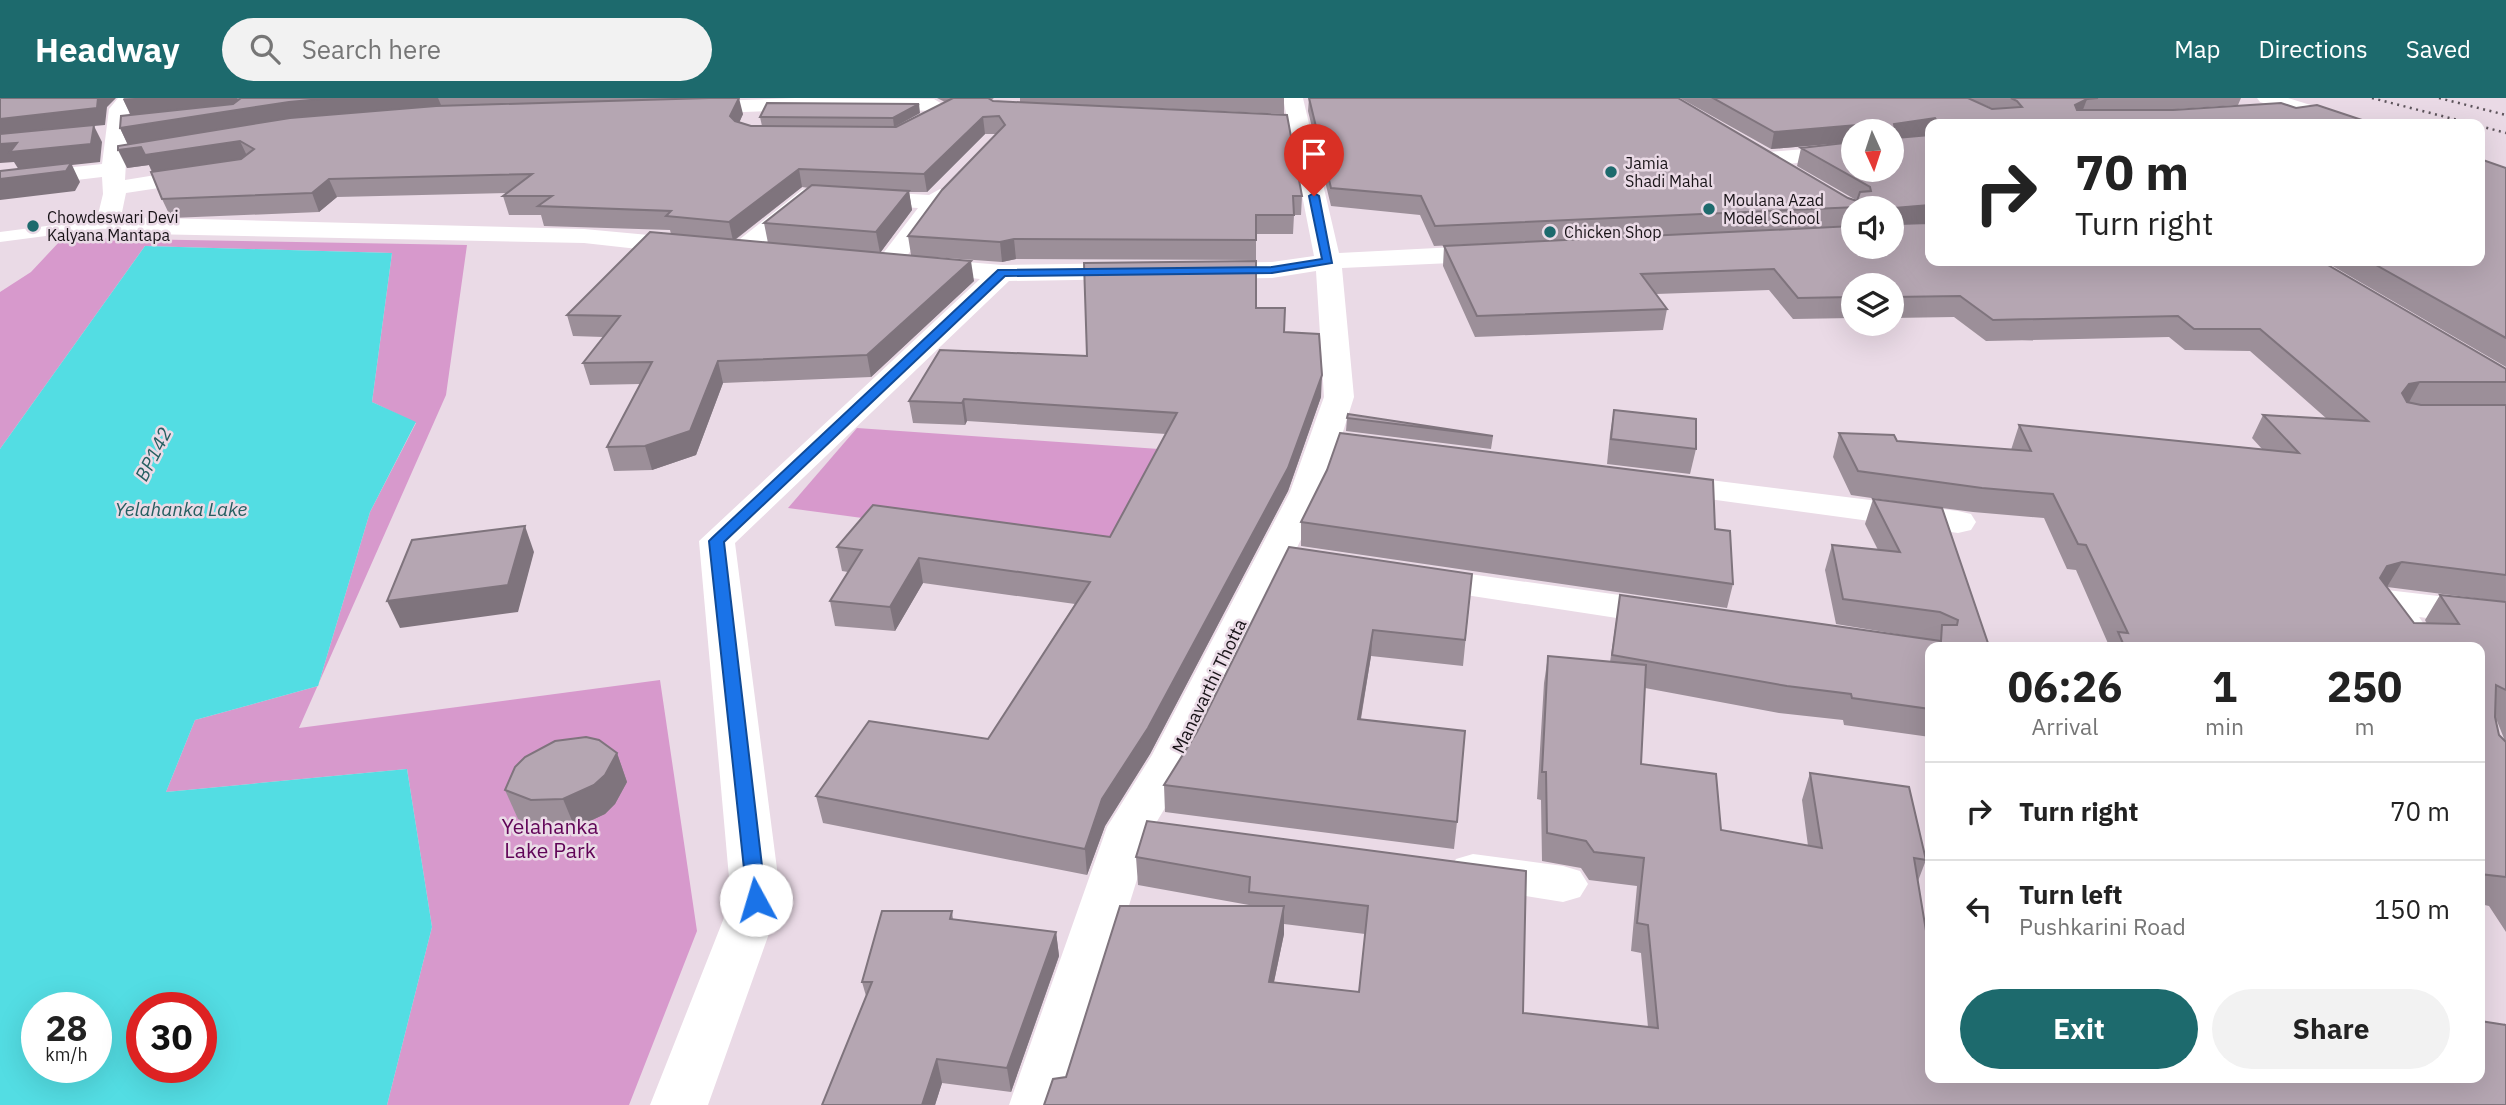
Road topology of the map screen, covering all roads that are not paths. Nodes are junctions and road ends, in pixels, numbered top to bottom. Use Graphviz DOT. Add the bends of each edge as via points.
graph roads {
  1 [pos="129,98"];
  2 [pos="2267,98"];
  3 [pos="937,101"];
  4 [pos="1320,103"];
  5 [pos="2302,108"];
  6 [pos="665,109"];
  7 [pos="1295,109"];
  8 [pos="2247,113"];
  9 [pos="2336,119"];
  10 [pos="143,123"];
  11 [pos="1271,123"];
  12 [pos="916,125"];
  13 [pos="116,129"];
  14 [pos="90,135"];
  15 [pos="1747,146"];
  16 [pos="1841,152"];
  17 [pos="139,153"];
  18 [pos="1768,159"];
  19 [pos="113,172"];
  20 [pos="221,172"];
  21 [pos="960,175"];
  22 [pos="1800,178"];
  23 [pos="0,182"];
  24 [pos="934,202"];
  25 [pos="108,223"];
  26 [pos="0,237"];
  27 [pos="1521,252"];
  28 [pos="739,253"];
  29 [pos="779,256"];
  30 [pos="1328,261"];
  31 [pos="860,262"];
  32 [pos="888,264"];
  33 [pos="1002,273"];
  34 [pos="1628,480"];
  35 [pos="1958,522"];
  36 [pos="1273,556"];
  37 [pos="1314,562"];
  38 [pos="1382,572"];
  39 [pos="2506,616"];
  40 [pos="1697,618"];
  41 [pos="2417,642"];
  42 [pos="1428,866"];
  43 [pos="1563,884"];
  44 [pos="679,1105"];
  45 [pos="1038,1105"];
  1 -- 13 [label="street" via="119,109"];
  2 -- 5 [label="street"];
  3 -- 6 [label="street" via="846,102 754,115"];
  3 -- 12 [label="street" via="960,106"];
  4 -- 7 [label="street"];
  5 -- 8 [label="street"];
  5 -- 9 [label="street"];
  7 -- 11 [label="street"];
  7 -- 30 [label="street, Manavarthi Thotta"];
  10 -- 13 [label="street"];
  13 -- 14 [label="street"];
  13 -- 19 [label="street"];
  15 -- 18 [label="street"];
  16 -- 18 [label="street"];
  17 -- 19 [label="street"];
  18 -- 22 [label="street"];
  19 -- 20 [label="street"];
  19 -- 23 [label="street"];
  19 -- 25 [label="street"];
  21 -- 24 [label="street"];
  24 -- 28 [label="street" via="810,195"];
  24 -- 32 [label="street"];
  25 -- 26 [label="lane"];
  25 -- 28 [label="street" via="584,236"];
  27 -- 30 [label="street"];
  28 -- 29 [label="street"];
  30 -- 33 [label="street" via="1272,270"];
  30 -- 36 [label="street, Manavarthi Thotta" via="1340,443"];
  31 -- 32 [label="street"];
  32 -- 33 [label="street"];
  33 -- 44 [label="street" via="717,541 756,900"];
  34 -- 35 [label="street"];
  36 -- 37 [label="street"];
  36 -- 45 [label="street, Manavarthi Thotta" via="1173,758 1151,830"];
  38 -- 40 [label="street"];
  39 -- 41 [label="street" via="2387,602"];
  42 -- 43 [label="street"];
}
